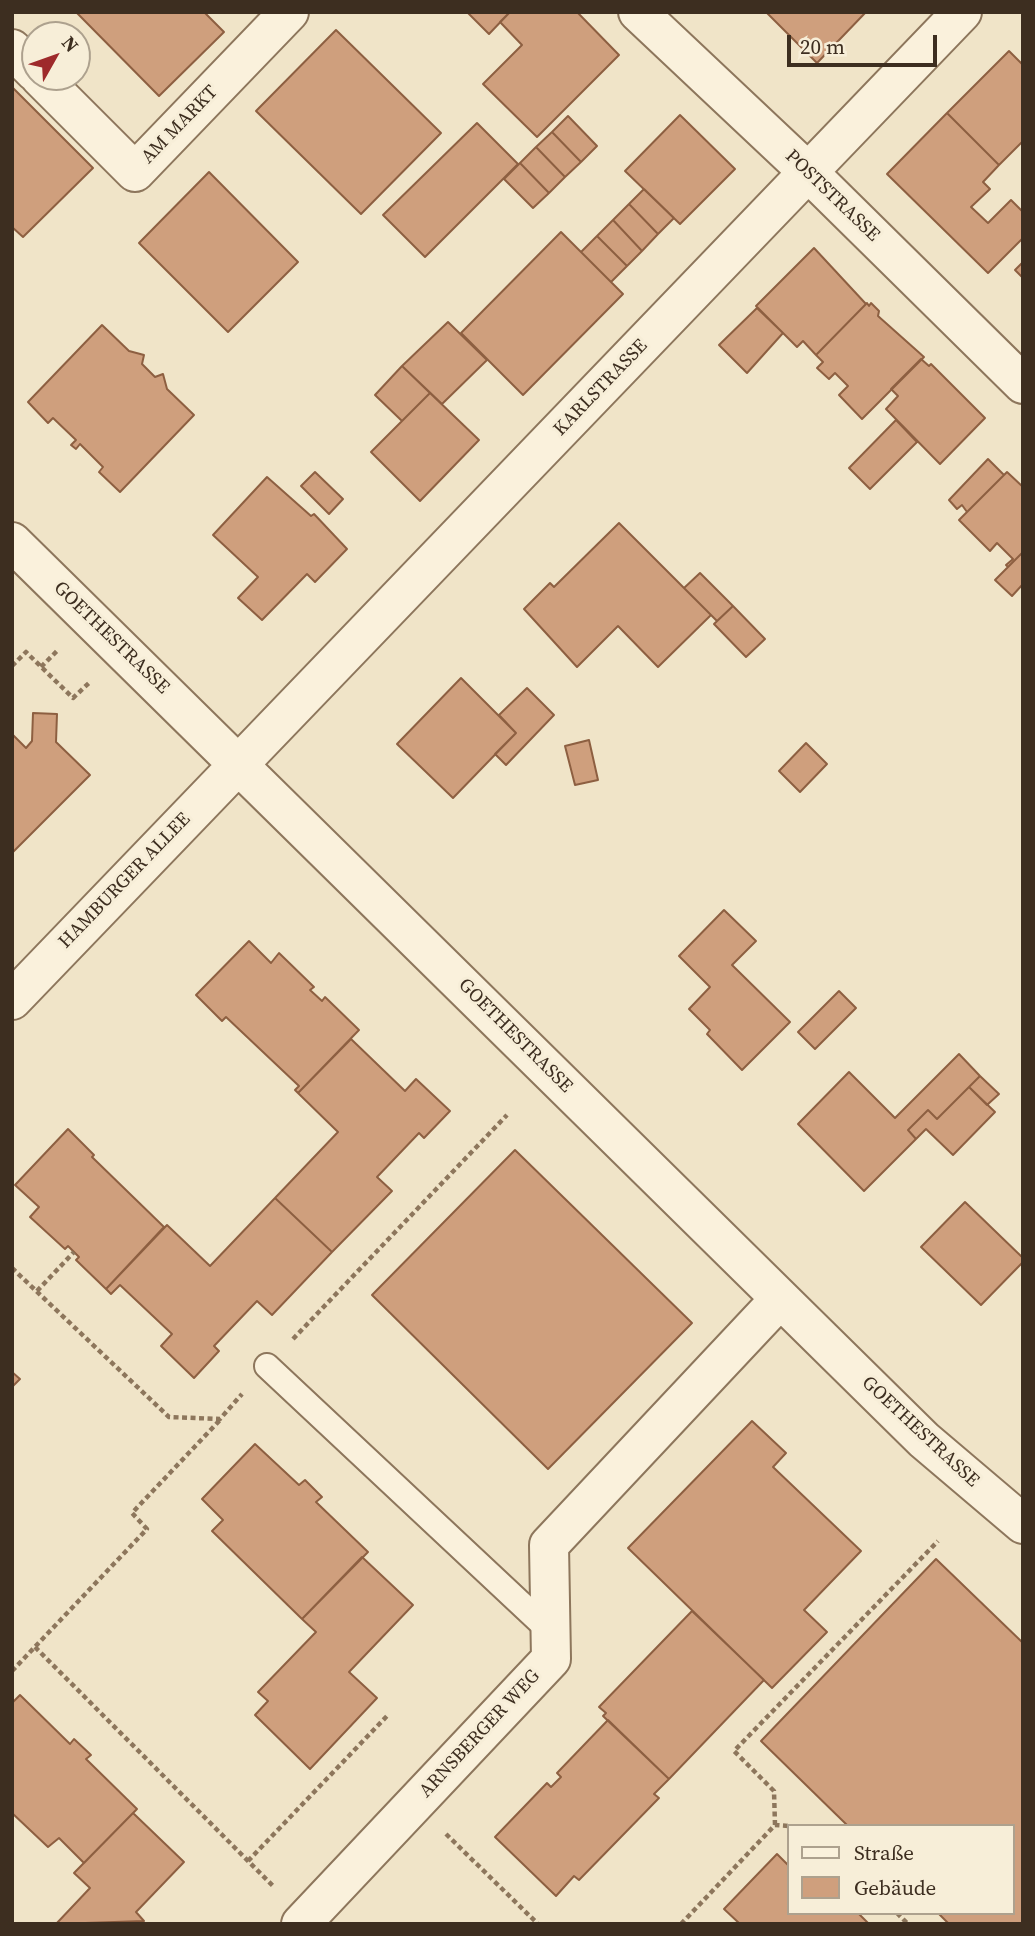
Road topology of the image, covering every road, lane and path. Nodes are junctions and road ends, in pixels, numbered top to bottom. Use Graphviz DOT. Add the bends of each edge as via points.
graph roads {
  1 [pos="289,12"];
  2 [pos="638,12"];
  3 [pos="962,12"];
  4 [pos="54,91"];
  5 [pos="809,173"];
  6 [pos="1023,384"];
  7 [pos="12,542"];
  8 [pos="62,645"];
  9 [pos="12,666"];
  10 [pos="41,667"];
  11 [pos="89,682"];
  12 [pos="240,764"];
  13 [pos="12,1000"];
  14 [pos="507,1115"];
  15 [pos="74,1252"];
  16 [pos="12,1268"];
  17 [pos="37,1291"];
  18 [pos="780,1299"];
  19 [pos="267,1366"];
  20 [pos="220,1419"];
  21 [pos="1023,1524"];
  22 [pos="938,1541"];
  23 [pos="550,1631"];
  24 [pos="35,1647"];
  25 [pos="12,1671"];
  26 [pos="387,1716"];
  27 [pos="415,1803"];
  28 [pos="775,1825"];
  29 [pos="786,1826"];
  30 [pos="248,1861"];
  31 [pos="303,1922"];
  32 [pos="538,1924"];
  33 [pos="681,1924"];
  1 -- 4 [label="street, AM MARKT" via="135,172"];
  2 -- 5 [label="street, POSTSTRASSE"];
  3 -- 5 [label="street, KARLSTRASSE"];
  5 -- 6 [label="street, POSTSTRASSE"];
  5 -- 12 [label="street, KARLSTRASSE"];
  7 -- 12 [label="street, GOETHESTRASSE"];
  8 -- 10 [label="path"];
  9 -- 10 [label="path" via="26,652"];
  10 -- 11 [label="path" via="73,698"];
  12 -- 13 [label="street, HAMBURGER ALLEE"];
  12 -- 18 [label="street, GOETHESTRASSE"];
  14 -- 19 [label="path"];
  15 -- 17 [label="path"];
  16 -- 17 [label="path"];
  17 -- 20 [label="path" via="169,1417"];
  18 -- 21 [label="street, GOETHESTRASSE" via="924,1440"];
  18 -- 23 [label="street, ARNSBERGER WEG" via="549,1545"];
  19 -- 20 [label="path"];
  19 -- 23 [label="lane"];
  20 -- 24 [label="path" via="132,1513 147,1529"];
  22 -- 28 [label="path" via="734,1751 774,1791"];
  23 -- 27 [label="street, ARNSBERGER WEG" via="551,1659"];
  24 -- 25 [label="path"];
  24 -- 30 [label="path"];
  26 -- 30 [label="path"];
  27 -- 31 [label="street, ARNSBERGER WEG"];
  27 -- 32 [label="path"];
  28 -- 29 [label="path"];
  28 -- 33 [label="path"];
  30 -- 31 [label="path"];
}
